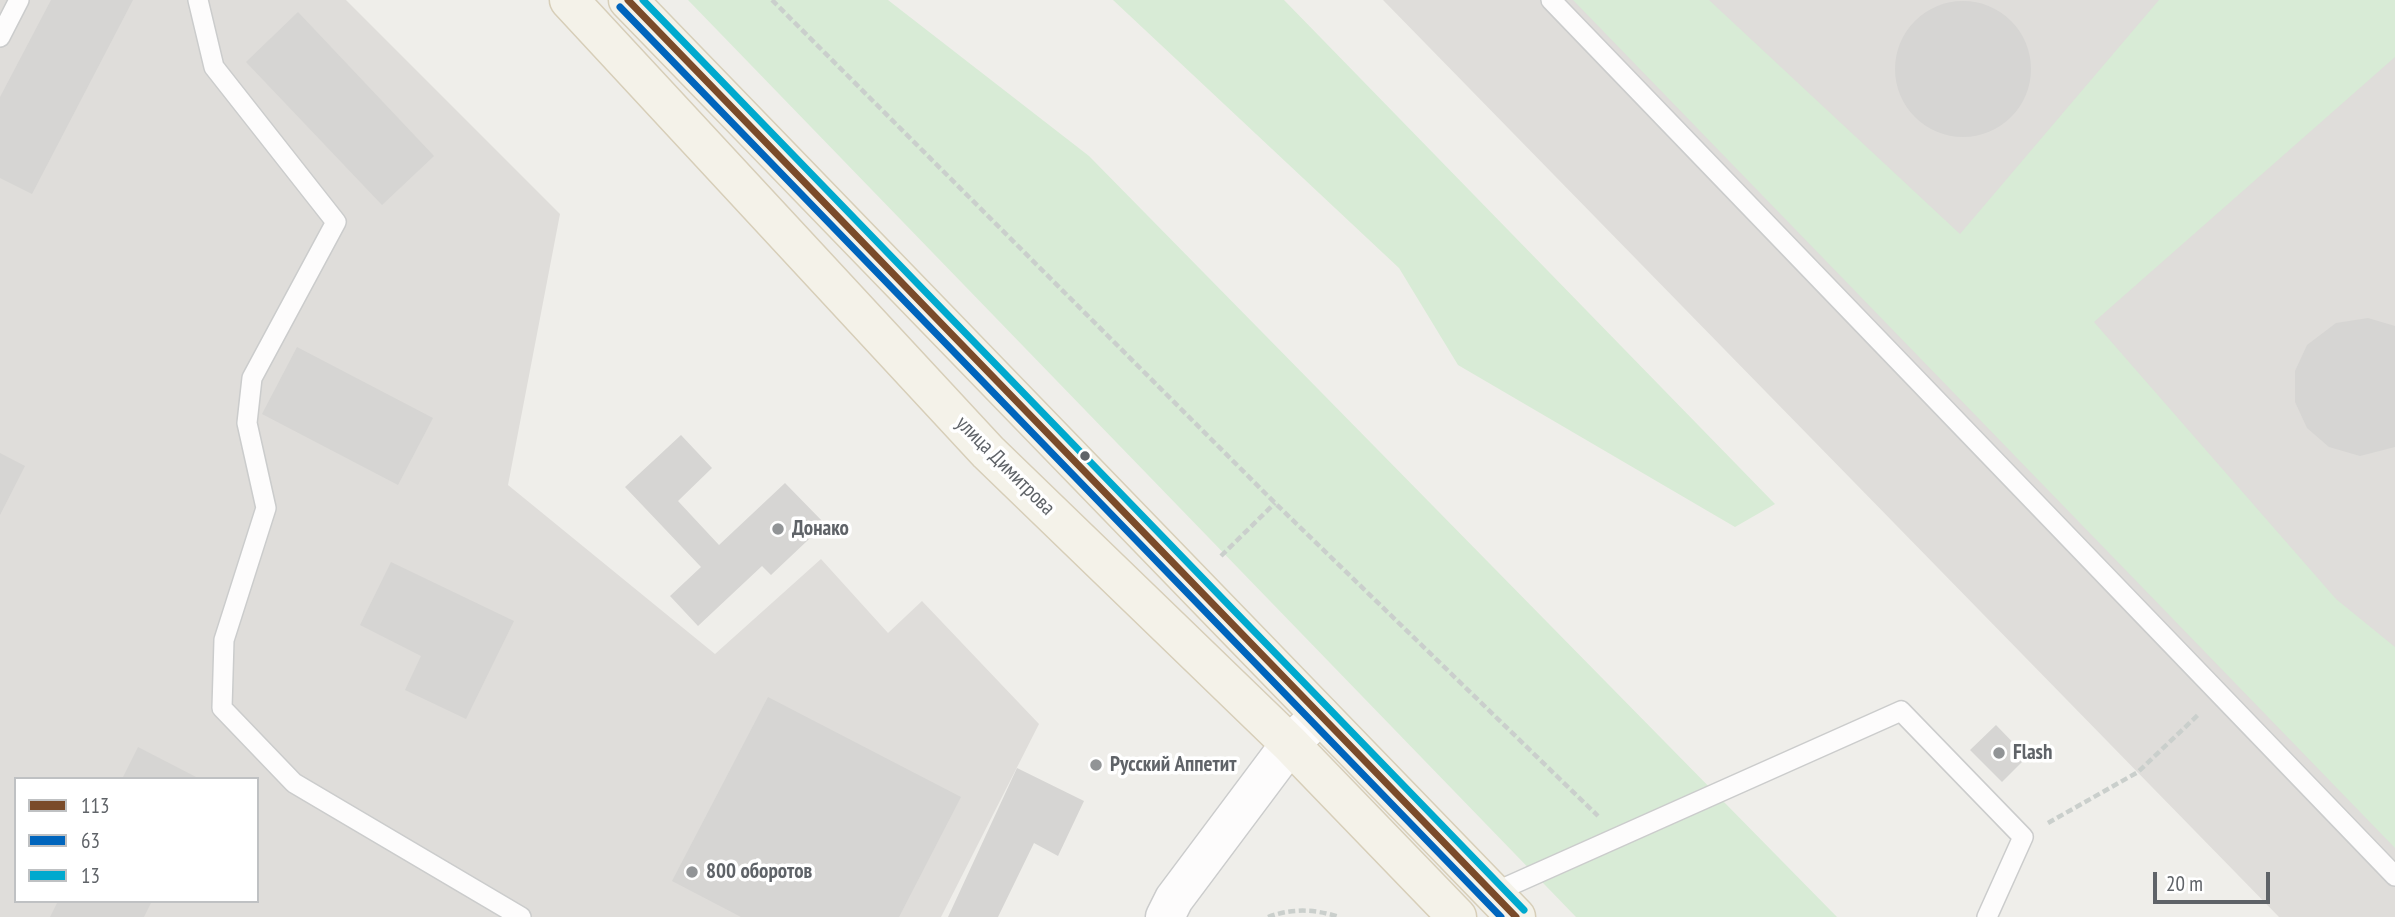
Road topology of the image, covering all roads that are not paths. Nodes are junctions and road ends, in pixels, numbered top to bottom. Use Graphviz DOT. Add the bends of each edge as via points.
graph roads {
  1 [pos="19,0"];
  2 [pos="198,0"];
  3 [pos="569,0"];
  4 [pos="628,0"];
  5 [pos="1552,0"];
  6 [pos="0,37"];
  7 [pos="1320,715"];
  8 [pos="1290,744"];
  9 [pos="2395,876"];
  10 [pos="1505,905"];
  11 [pos="521,917"];
  12 [pos="1165,917"];
  13 [pos="1457,917"];
  14 [pos="1987,917"];
  1 -- 6 [label="lane"];
  2 -- 11 [label="lane" via="214,67 336,222 252,378 247,423 266,508 225,640 222,708 293,783"];
  3 -- 8 [label="main road, улица Димитрова" via="988,452"];
  4 -- 7 [label="main road"];
  5 -- 9 [label="lane"];
  7 -- 8 [label="street"];
  7 -- 10 [label="main road"];
  8 -- 12 [label="street"];
  8 -- 13 [label="main road, улица Димитрова"];
  10 -- 14 [label="lane" via="1620,838 1901,711 2023,837"];
}
